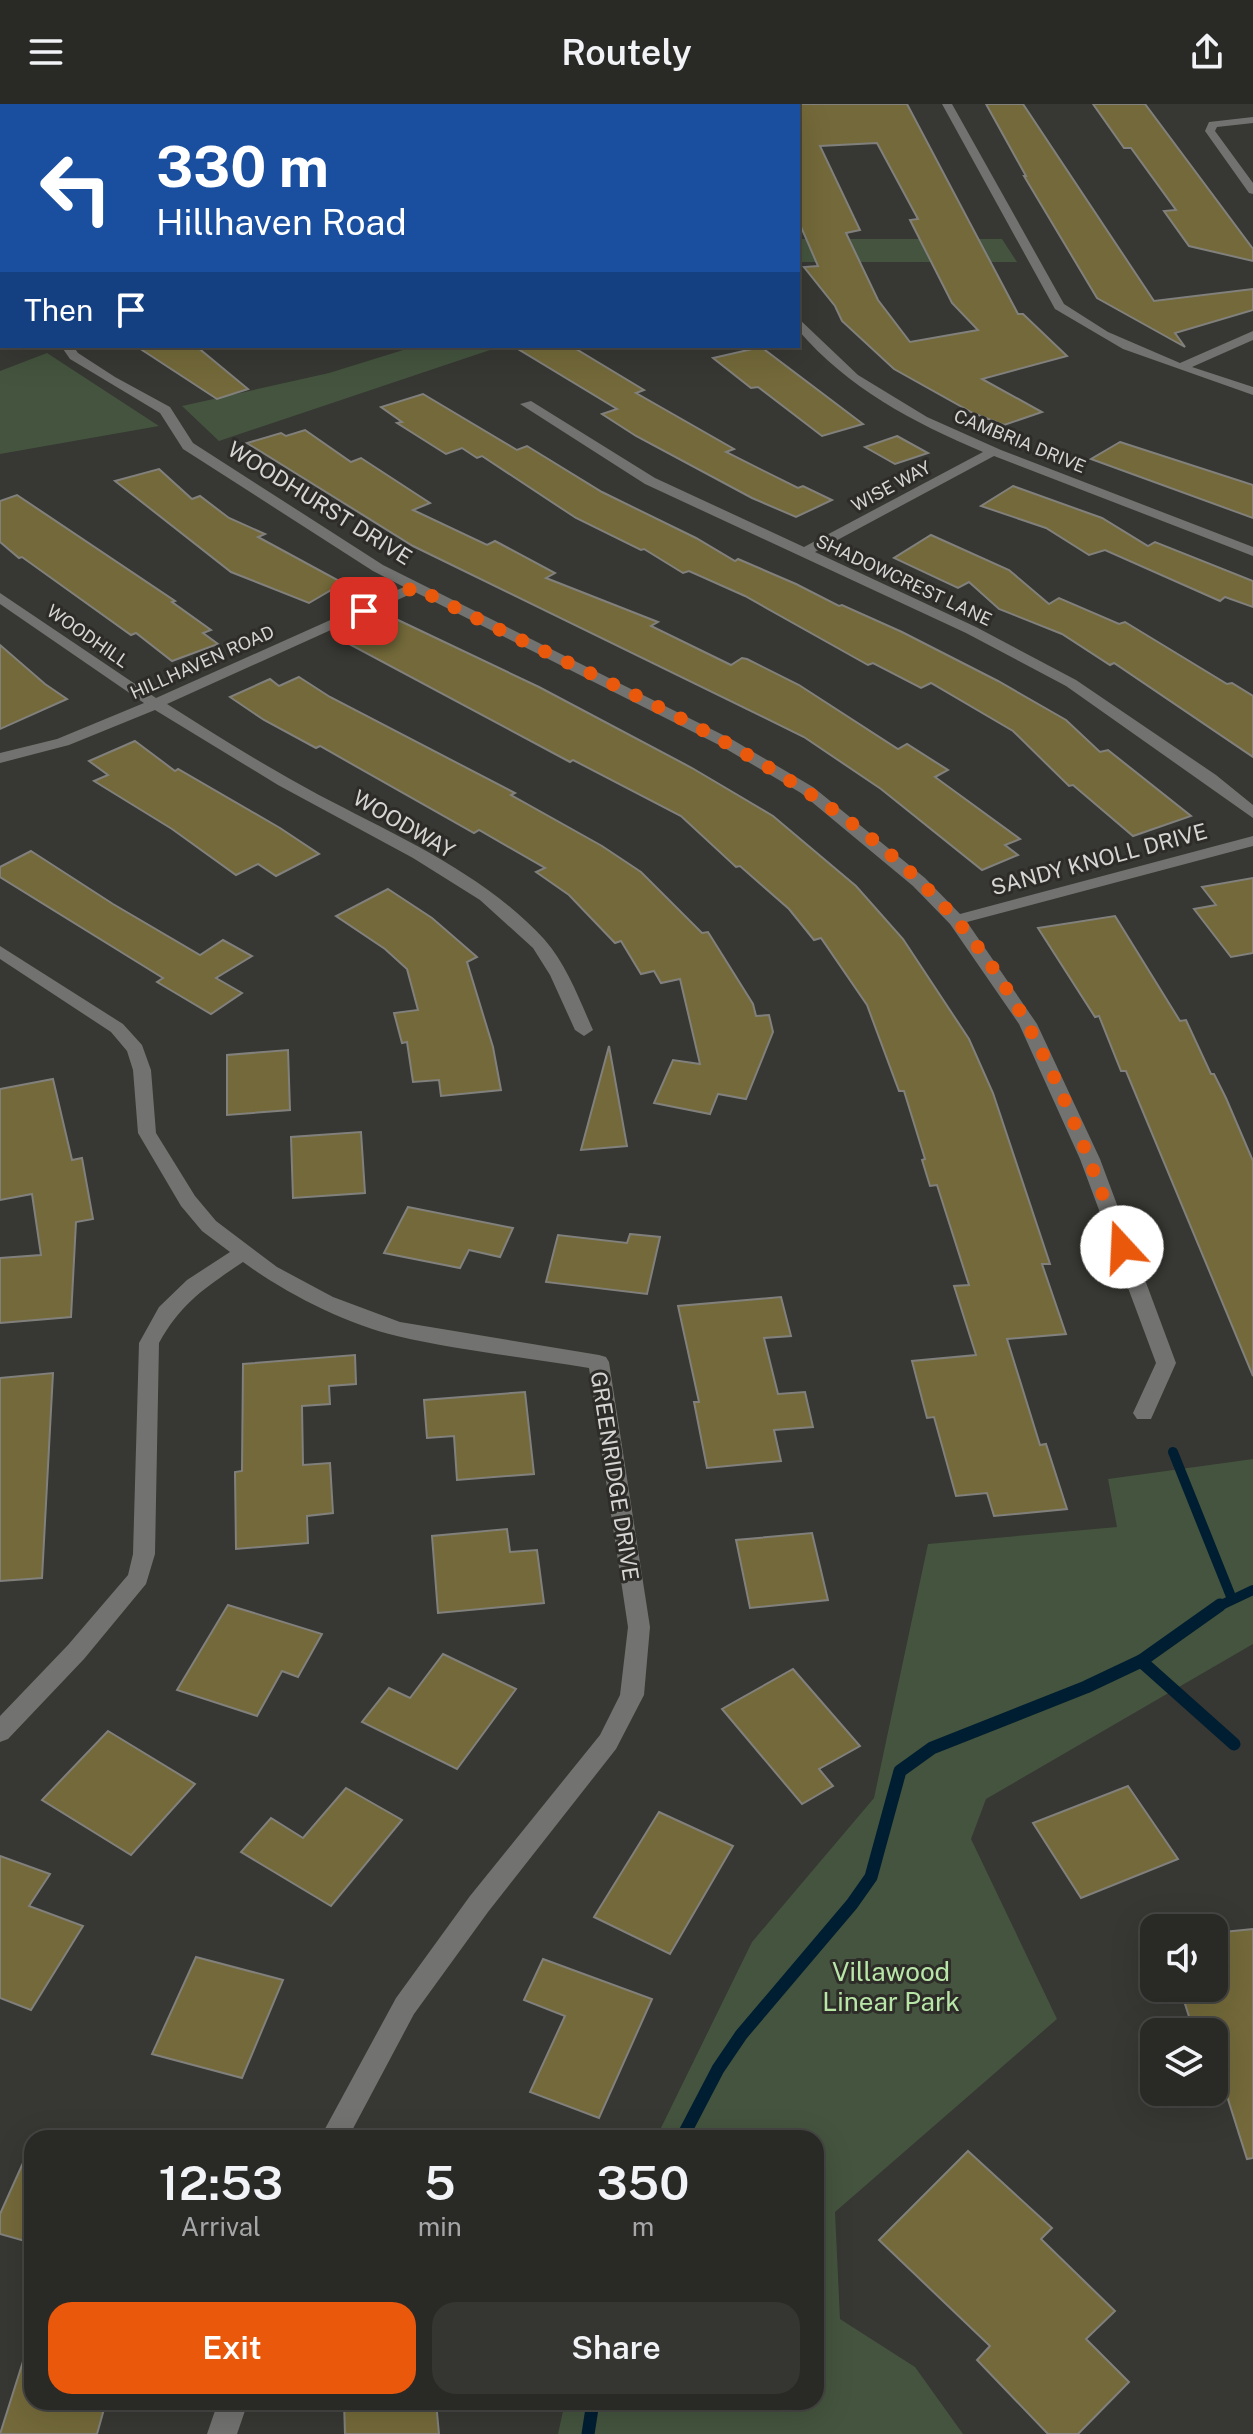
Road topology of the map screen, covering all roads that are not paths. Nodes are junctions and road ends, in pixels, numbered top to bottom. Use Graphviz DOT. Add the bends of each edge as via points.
graph roads {
  1 [pos="947,104"];
  2 [pos="1253,120"];
  3 [pos="1253,191"];
  4 [pos="800,324"];
  5 [pos="1253,335"];
  6 [pos="68,348"];
  7 [pos="1183,366"];
  8 [pos="1253,391"];
  9 [pos="526,404"];
  10 [pos="994,451"];
  11 [pos="1253,552"];
  12 [pos="804,553"];
  13 [pos="415,587"];
  14 [pos="0,597"];
  15 [pos="155,706"];
  16 [pos="0,758"];
  17 [pos="1253,813"];
  18 [pos="1253,841"];
  19 [pos="956,920"];
  20 [pos="0,951"];
  21 [pos="584,1030"];
  22 [pos="243,1253"];
  23 [pos="1144,1413"];
  24 [pos="0,1732"];
  25 [pos="338,2130"];
  26 [pos="230,2410"];
  27 [pos="222,2434"];
  1 -- 7 [label="street" via="1059,306 1120,344"];
  2 -- 3 [label="street" via="1213,124 1210,131"];
  4 -- 10 [label="street, CAMBRIA DRIVE" via="823,353 865,386"];
  5 -- 7 [label="street"];
  6 -- 13 [label="street, WOODHURST DRIVE" via="165,410 188,446"];
  7 -- 8 [label="street"];
  9 -- 12 [label="street, SHADOWCREST LANE" via="650,481"];
  10 -- 11 [label="street, CAMBRIA DRIVE"];
  10 -- 12 [label="street, WISE WAY"];
  12 -- 17 [label="street, SHADOWCREST LANE" via="1071,683"];
  13 -- 15 [label="street, HILLHAVEN ROAD"];
  13 -- 19 [label="street, WOODHURST DRIVE" via="727,743 807,790 869,838"];
  14 -- 15 [label="street, WOODHILL"];
  15 -- 16 [label="street, HILLHAVEN ROAD" via="63,742"];
  15 -- 21 [label="street, WOODWAY" via="384,835 511,918 555,967"];
  18 -- 19 [label="street, SANDY KNOLL DRIVE"];
  19 -- 23 [label="street, WOODHURST DRIVE" via="1028,1024 1090,1159 1166,1363"];
  20 -- 22 [label="street, GREENRIDGE DRIVE" via="117,1028 136,1049 147,1133 188,1201"];
  22 -- 24 [label="street" via="194,1285 166,1312 149,1343 144,1554 138,1578"];
  22 -- 25 [label="street, GREENRIDGE DRIVE" via="326,1302 397,1329 599,1362 639,1627 632,1695 608,1742 405,2006"];
  26 -- 27 [label="street"];
}
